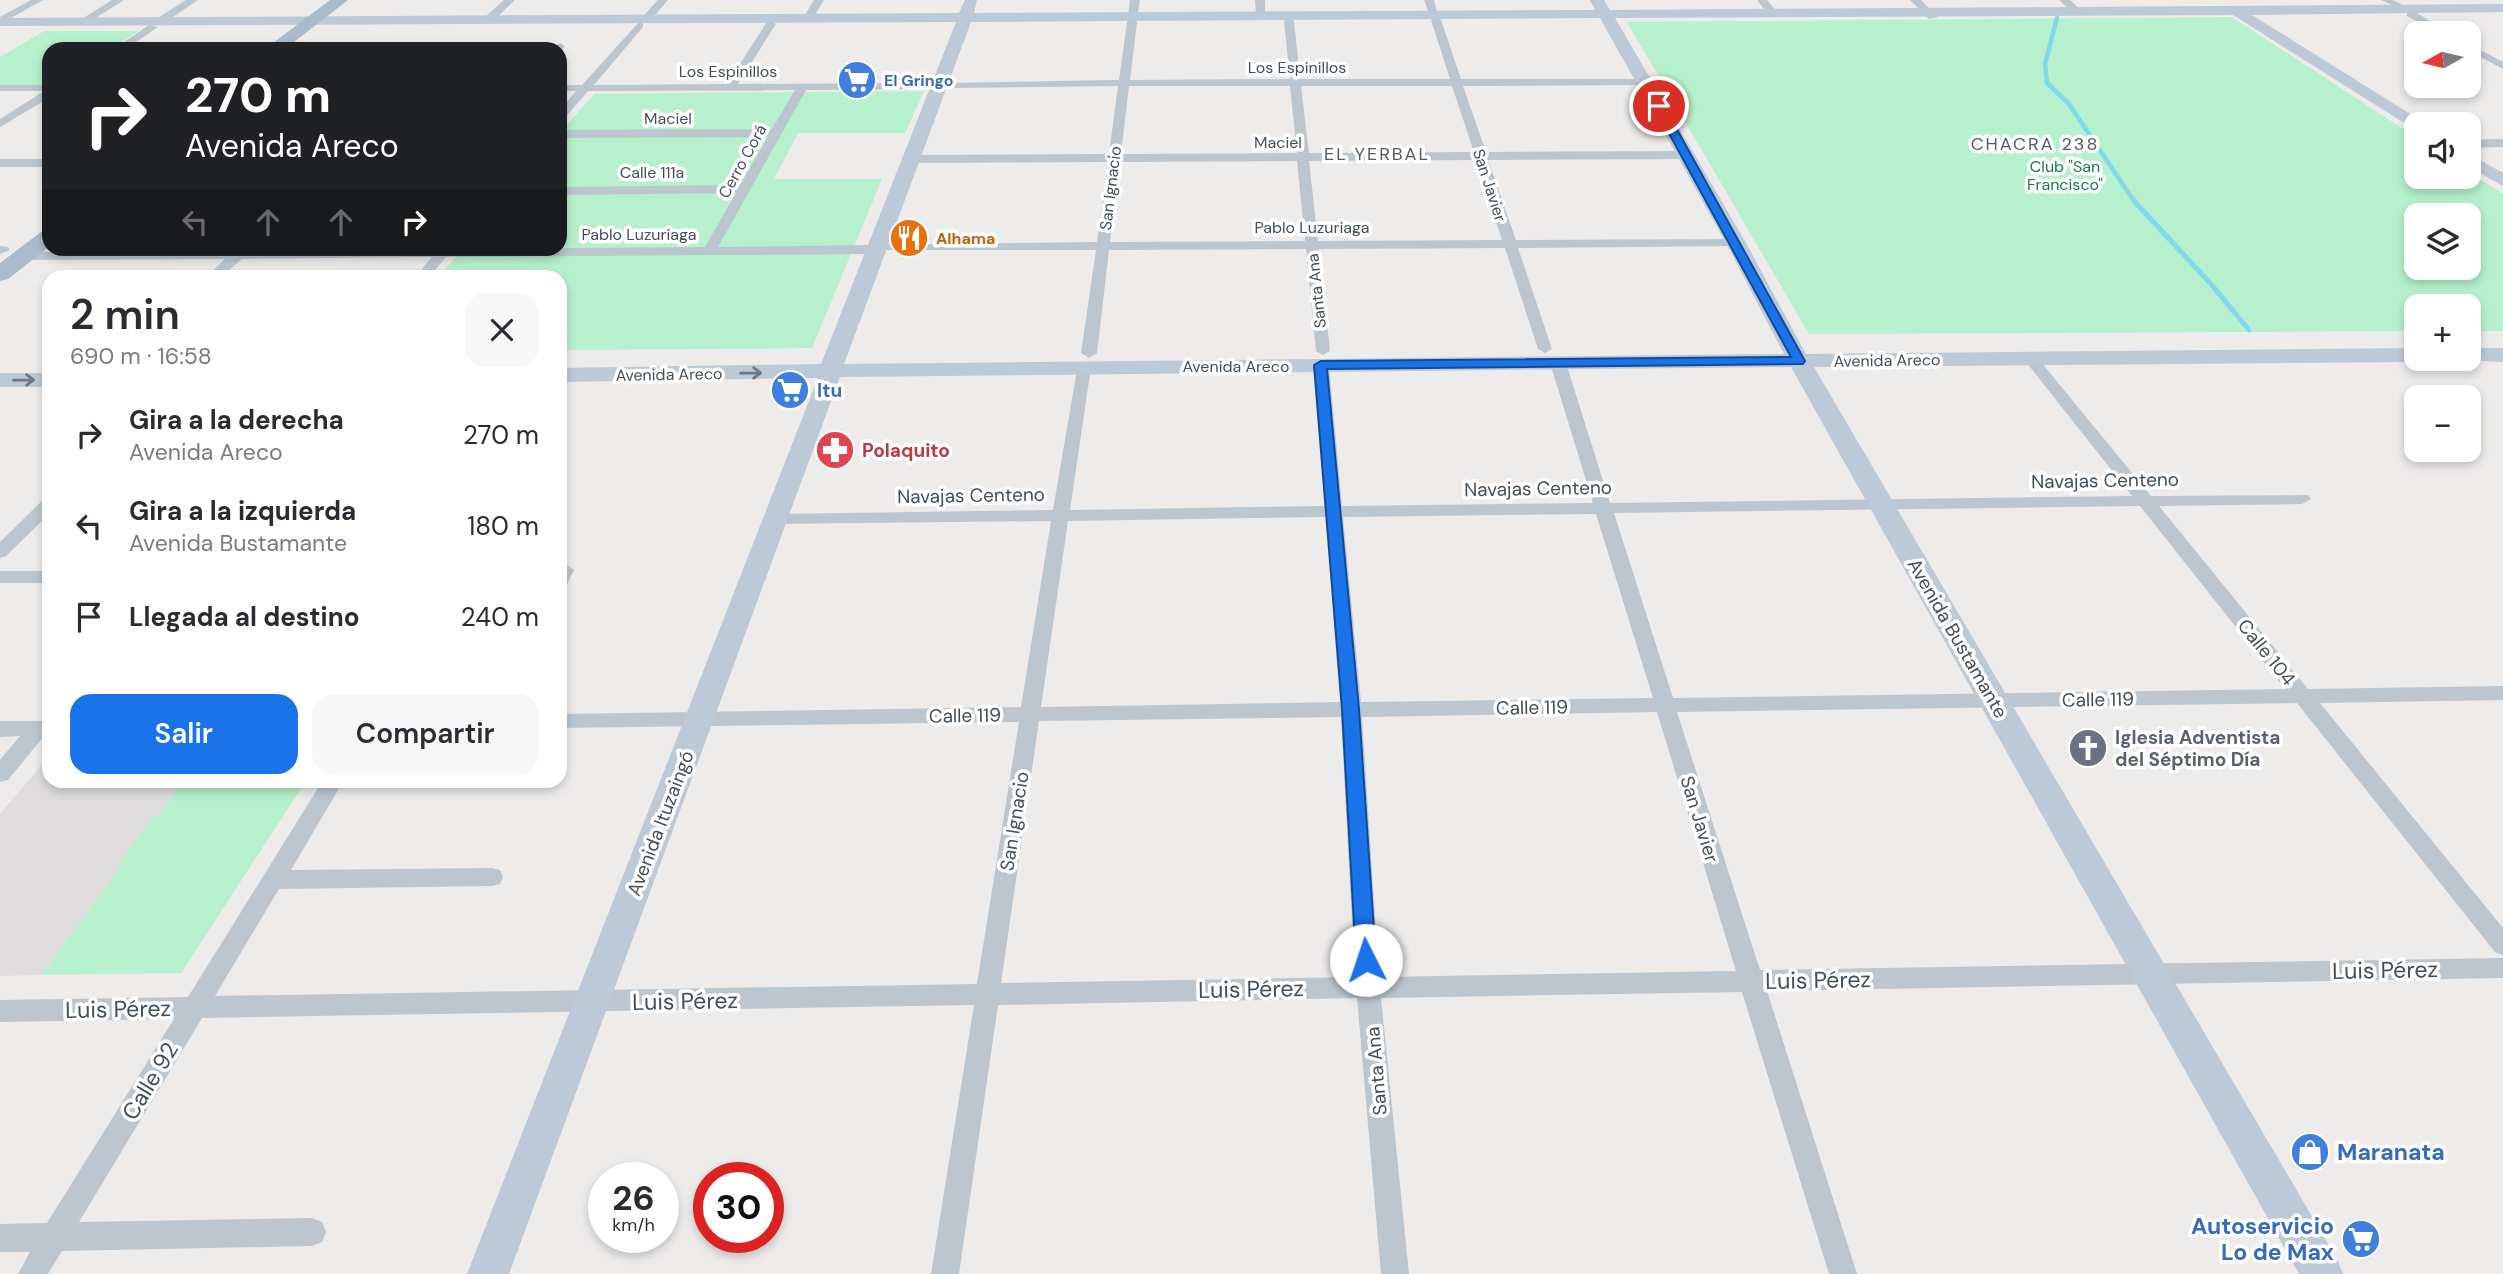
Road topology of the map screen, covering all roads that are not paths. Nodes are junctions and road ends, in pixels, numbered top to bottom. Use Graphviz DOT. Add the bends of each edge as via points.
graph roads {
  1 [pos="38,0"];
  2 [pos="119,0"];
  3 [pos="193,0"];
  4 [pos="340,0"];
  5 [pos="360,0"];
  6 [pos="510,0"];
  7 [pos="663,0"];
  8 [pos="819,0"];
  9 [pos="1135,0"];
  10 [pos="2218,0"];
  11 [pos="2386,0"];
  12 [pos="1767,6"];
  13 [pos="1260,8"];
  14 [pos="2503,8"];
  15 [pos="1925,9"];
  16 [pos="2067,9"];
  17 [pos="2241,10"];
  18 [pos="1433,11"];
  19 [pos="1603,11"];
  20 [pos="2408,12"];
  21 [pos="2503,13"];
  22 [pos="972,14"];
  23 [pos="808,18"];
  24 [pos="489,19"];
  25 [pos="1132,19"];
  26 [pos="0,21"];
  27 [pos="643,21"];
  28 [pos="1289,21"];
  29 [pos="2424,21"];
  30 [pos="82,22"];
  31 [pos="320,23"];
  32 [pos="156,24"];
  33 [pos="771,24"];
  34 [pos="0,29"];
  35 [pos="129,42"];
  36 [pos="286,42"];
  37 [pos="302,42"];
  38 [pos="2482,54"];
  39 [pos="2503,66"];
  40 [pos="1124,82"];
  41 [pos="1456,82"];
  42 [pos="1644,82"];
  43 [pos="1296,83"];
  44 [pos="945,86"];
  45 [pos="730,87"];
  46 [pos="802,87"];
  47 [pos="0,88"];
  48 [pos="567,88"];
  49 [pos="585,88"];
  50 [pos="42,91"];
  51 [pos="42,96"];
  52 [pos="567,109"];
  53 [pos="2406,112"];
  54 [pos="2404,117"];
  55 [pos="0,124"];
  56 [pos="776,133"];
  57 [pos="567,134"];
  58 [pos="2481,144"];
  59 [pos="2503,144"];
  60 [pos="1686,155"];
  61 [pos="1114,157"];
  62 [pos="1481,157"];
  63 [pos="1303,158"];
  64 [pos="916,159"];
  65 [pos="2481,160"];
  66 [pos="0,163"];
  67 [pos="42,163"];
  68 [pos="2481,167"];
  69 [pos="2503,174"];
  70 [pos="2503,181"];
  71 [pos="744,189"];
  72 [pos="567,191"];
  73 [pos="42,222"];
  74 [pos="42,240"];
  75 [pos="1736,243"];
  76 [pos="1510,244"];
  77 [pos="1103,245"];
  78 [pos="1312,245"];
  79 [pos="883,248"];
  80 [pos="710,250"];
  81 [pos="567,251"];
  82 [pos="7,252"];
  83 [pos="42,252"];
  84 [pos="236,256"];
  85 [pos="442,256"];
  86 [pos="221,270"];
  87 [pos="429,270"];
  88 [pos="0,274"];
  89 [pos="2481,341"];
  90 [pos="2503,341"];
  91 [pos="2404,342"];
  92 [pos="1795,354"];
  93 [pos="2404,355"];
  94 [pos="2481,355"];
  95 [pos="2503,355"];
  96 [pos="1551,356"];
  97 [pos="567,358"];
  98 [pos="1322,358"];
  99 [pos="2031,359"];
  100 [pos="1086,360"];
  101 [pos="837,361"];
  102 [pos="42,362"];
  103 [pos="0,363"];
  104 [pos="567,375"];
  105 [pos="0,380"];
  106 [pos="42,380"];
  107 [pos="2302,499"];
  108 [pos="2144,500"];
  109 [pos="1881,504"];
  110 [pos="1604,508"];
  111 [pos="42,511"];
  112 [pos="1334,512"];
  113 [pos="1060,515"];
  114 [pos="775,519"];
  115 [pos="0,552"];
  116 [pos="0,577"];
  117 [pos="42,577"];
  118 [pos="2503,693"];
  119 [pos="2303,696"];
  120 [pos="1993,700"];
  121 [pos="1665,705"];
  122 [pos="1351,709"];
  123 [pos="1030,714"];
  124 [pos="699,719"];
  125 [pos="567,721"];
  126 [pos="42,728"];
  127 [pos="0,729"];
  128 [pos="42,730"];
  129 [pos="0,774"];
  130 [pos="329,788"];
  131 [pos="492,877"];
  132 [pos="273,880"];
  133 [pos="2503,945"];
  134 [pos="2503,968"];
  135 [pos="2150,975"];
  136 [pos="1751,981"];
  137 [pos="1368,988"];
  138 [pos="987,994"];
  139 [pos="591,1003"];
  140 [pos="195,1007"];
  141 [pos="0,1011"];
  142 [pos="312,1232"];
  143 [pos="55,1237"];
  144 [pos="0,1238"];
  145 [pos="32,1274"];
  146 [pos="488,1274"];
  147 [pos="945,1274"];
  148 [pos="1395,1274"];
  149 [pos="1843,1274"];
  150 [pos="2322,1274"];
  1 -- 26 [label="street"];
  2 -- 30 [label="street"];
  3 -- 32 [label="street"];
  4 -- 31 [label="main road"];
  5 -- 31 [label="main road"];
  6 -- 24 [label="street"];
  7 -- 27 [label="street"];
  8 -- 23 [label="street"];
  9 -- 25 [label="street, San Ignacio"];
  10 -- 17 [label="main road"];
  11 -- 20 [label="street"];
  12 -- 15 [label="main road"];
  12 -- 19 [label="main road"];
  13 -- 18 [label="main road"];
  13 -- 25 [label="main road"];
  14 -- 20 [label="main road"];
  15 -- 16 [label="main road" via="2041,13"];
  15 -- 19 [label="main road"];
  16 -- 17 [label="main road"];
  17 -- 20 [label="main road"];
  17 -- 53 [label="main road"];
  17 -- 54 [label="main road"];
  18 -- 19 [label="main road"];
  18 -- 28 [label="main road"];
  18 -- 41 [label="street, San Javier"];
  19 -- 42 [label="main road, Avenida Bustamante"];
  20 -- 21 [label="main road"];
  20 -- 29 [label="street"];
  22 -- 23 [label="main road"];
  22 -- 25 [label="main road"];
  22 -- 33 [label="main road"];
  22 -- 44 [label="main road, Avenida Ituzaingó"];
  23 -- 27 [label="main road"];
  24 -- 27 [label="main road"];
  24 -- 31 [label="main road"];
  25 -- 28 [label="main road"];
  25 -- 40 [label="street, San Ignacio"];
  26 -- 30 [label="main road"];
  27 -- 31 [label="main road"];
  27 -- 33 [label="main road"];
  27 -- 49 [label="street"];
  28 -- 43 [label="street, Santa Ana"];
  30 -- 32 [label="main road"];
  31 -- 32 [label="main road"];
  31 -- 36 [label="main road"];
  31 -- 37 [label="main road"];
  32 -- 34 [label="main road"];
  32 -- 35 [label="street"];
  33 -- 45 [label="street"];
  38 -- 39 [label="street"];
  40 -- 43 [label="street, Los Espinillos"];
  40 -- 44 [label="street, Los Espinillos"];
  40 -- 61 [label="street, San Ignacio"];
  41 -- 42 [label="street, Los Espinillos"];
  41 -- 43 [label="street, Los Espinillos"];
  41 -- 62 [label="street, San Javier"];
  42 -- 60 [label="main road, Avenida Bustamante"];
  43 -- 63 [label="street, Santa Ana"];
  44 -- 46 [label="street, Los Espinillos"];
  44 -- 64 [label="main road, Avenida Ituzaingó"];
  45 -- 46 [label="street, Los Espinillos"];
  45 -- 49 [label="street, Los Espinillos"];
  46 -- 56 [label="street, Cerro Corá"];
  47 -- 50 [label="street"];
  48 -- 49 [label="street, Los Espinillos"];
  49 -- 52 [label="street"];
  51 -- 55 [label="street"];
  56 -- 57 [label="street, Maciel"];
  56 -- 71 [label="street, Cerro Corá"];
  58 -- 59 [label="street"];
  60 -- 62 [label="street, Maciel"];
  60 -- 75 [label="main road, Avenida Bustamante"];
  61 -- 63 [label="street, Maciel"];
  61 -- 64 [label="street, Maciel"];
  61 -- 77 [label="street, San Ignacio"];
  62 -- 63 [label="street, Maciel"];
  62 -- 76 [label="street, San Javier"];
  63 -- 78 [label="street, Santa Ana"];
  64 -- 79 [label="main road, Avenida Ituzaingó"];
  65 -- 69 [label="main road"];
  66 -- 67 [label="street"];
  68 -- 70 [label="main road"];
  71 -- 72 [label="street, Calle 111a"];
  71 -- 80 [label="street, Cerro Corá"];
  73 -- 82 [label="main road"];
  74 -- 82 [label="main road"];
  75 -- 76 [label="street, Pablo Luzuriaga"];
  75 -- 92 [label="main road, Avenida Bustamante"];
  76 -- 78 [label="street, Pablo Luzuriaga"];
  76 -- 96 [label="street, San Javier"];
  77 -- 78 [label="street, Pablo Luzuriaga"];
  77 -- 79 [label="street, Pablo Luzuriaga"];
  77 -- 100 [label="street, San Ignacio"];
  78 -- 98 [label="street, Santa Ana"];
  79 -- 80 [label="street, Pablo Luzuriaga"];
  79 -- 101 [label="main road, Avenida Ituzaingó"];
  80 -- 81 [label="street, Pablo Luzuriaga"];
  82 -- 83 [label="street, Pablo Luzuriaga"];
  82 -- 88 [label="main road"];
  84 -- 86 [label="street"];
  85 -- 87 [label="street"];
  89 -- 90 [label="main road"];
  91 -- 92 [label="main road, Avenida Areco"];
  92 -- 96 [label="main road, Avenida Areco"];
  92 -- 99 [label="main road, Avenida Areco"];
  92 -- 109 [label="main road, Avenida Bustamante"];
  93 -- 99 [label="main road, Avenida Areco"];
  94 -- 95 [label="main road"];
  96 -- 98 [label="main road, Avenida Areco"];
  96 -- 110 [label="street, San Javier"];
  97 -- 101 [label="main road, Avenida Areco"];
  98 -- 100 [label="main road, Avenida Areco"];
  98 -- 112 [label="street, Santa Ana"];
  99 -- 108 [label="street, Calle 104"];
  100 -- 101 [label="main road, Avenida Areco"];
  100 -- 113 [label="street, San Ignacio"];
  104 -- 101 [label="main road, Avenida Areco, one-way"];
  101 -- 114 [label="main road, Avenida Ituzaingó"];
  102 -- 103 [label="main road"];
  105 -- 106 [label="main road, one-way"];
  107 -- 108 [label="street, Navajas Centeno"];
  108 -- 109 [label="street, Navajas Centeno"];
  108 -- 119 [label="street, Calle 104"];
  109 -- 110 [label="street, Navajas Centeno"];
  109 -- 120 [label="main road, Avenida Bustamante"];
  110 -- 112 [label="street, Navajas Centeno"];
  110 -- 121 [label="street, San Javier"];
  111 -- 115 [label="street"];
  112 -- 113 [label="street, Navajas Centeno"];
  112 -- 122 [label="street, Santa Ana"];
  113 -- 114 [label="street, Navajas Centeno"];
  113 -- 123 [label="street, San Ignacio"];
  114 -- 124 [label="main road, Avenida Ituzaingó"];
  116 -- 117 [label="street"];
  118 -- 119 [label="street, Calle 119"];
  119 -- 120 [label="street, Calle 119"];
  119 -- 133 [label="street, Calle 104"];
  120 -- 121 [label="street, Calle 119"];
  120 -- 135 [label="main road, Avenida Bustamante"];
  121 -- 122 [label="street, Calle 119"];
  121 -- 136 [label="street, San Javier"];
  122 -- 123 [label="street, Calle 119"];
  122 -- 137 [label="street, Santa Ana"];
  123 -- 124 [label="street, Calle 119"];
  123 -- 138 [label="street, San Ignacio"];
  124 -- 125 [label="street, Calle 119"];
  124 -- 139 [label="main road, Avenida Ituzaingó"];
  126 -- 127 [label="street"];
  128 -- 129 [label="street"];
  130 -- 132 [label="street, Calle 92"];
  131 -- 132 [label="street"];
  132 -- 140 [label="street, Calle 92"];
  134 -- 135 [label="street, Luis Pérez"];
  135 -- 136 [label="street, Luis Pérez"];
  135 -- 150 [label="main road, Avenida Bustamante"];
  136 -- 137 [label="street, Luis Pérez"];
  136 -- 149 [label="street, San Javier"];
  137 -- 138 [label="street, Luis Pérez"];
  137 -- 148 [label="street, Santa Ana"];
  138 -- 139 [label="street, Luis Pérez"];
  138 -- 147 [label="street, San Ignacio"];
  139 -- 140 [label="street, Luis Pérez"];
  139 -- 146 [label="main road, Avenida Ituzaingó"];
  140 -- 141 [label="street, Luis Pérez"];
  140 -- 143 [label="street, Calle 92"];
  142 -- 143 [label="street"];
  143 -- 144 [label="street"];
  143 -- 145 [label="street, Calle 92"];
}
